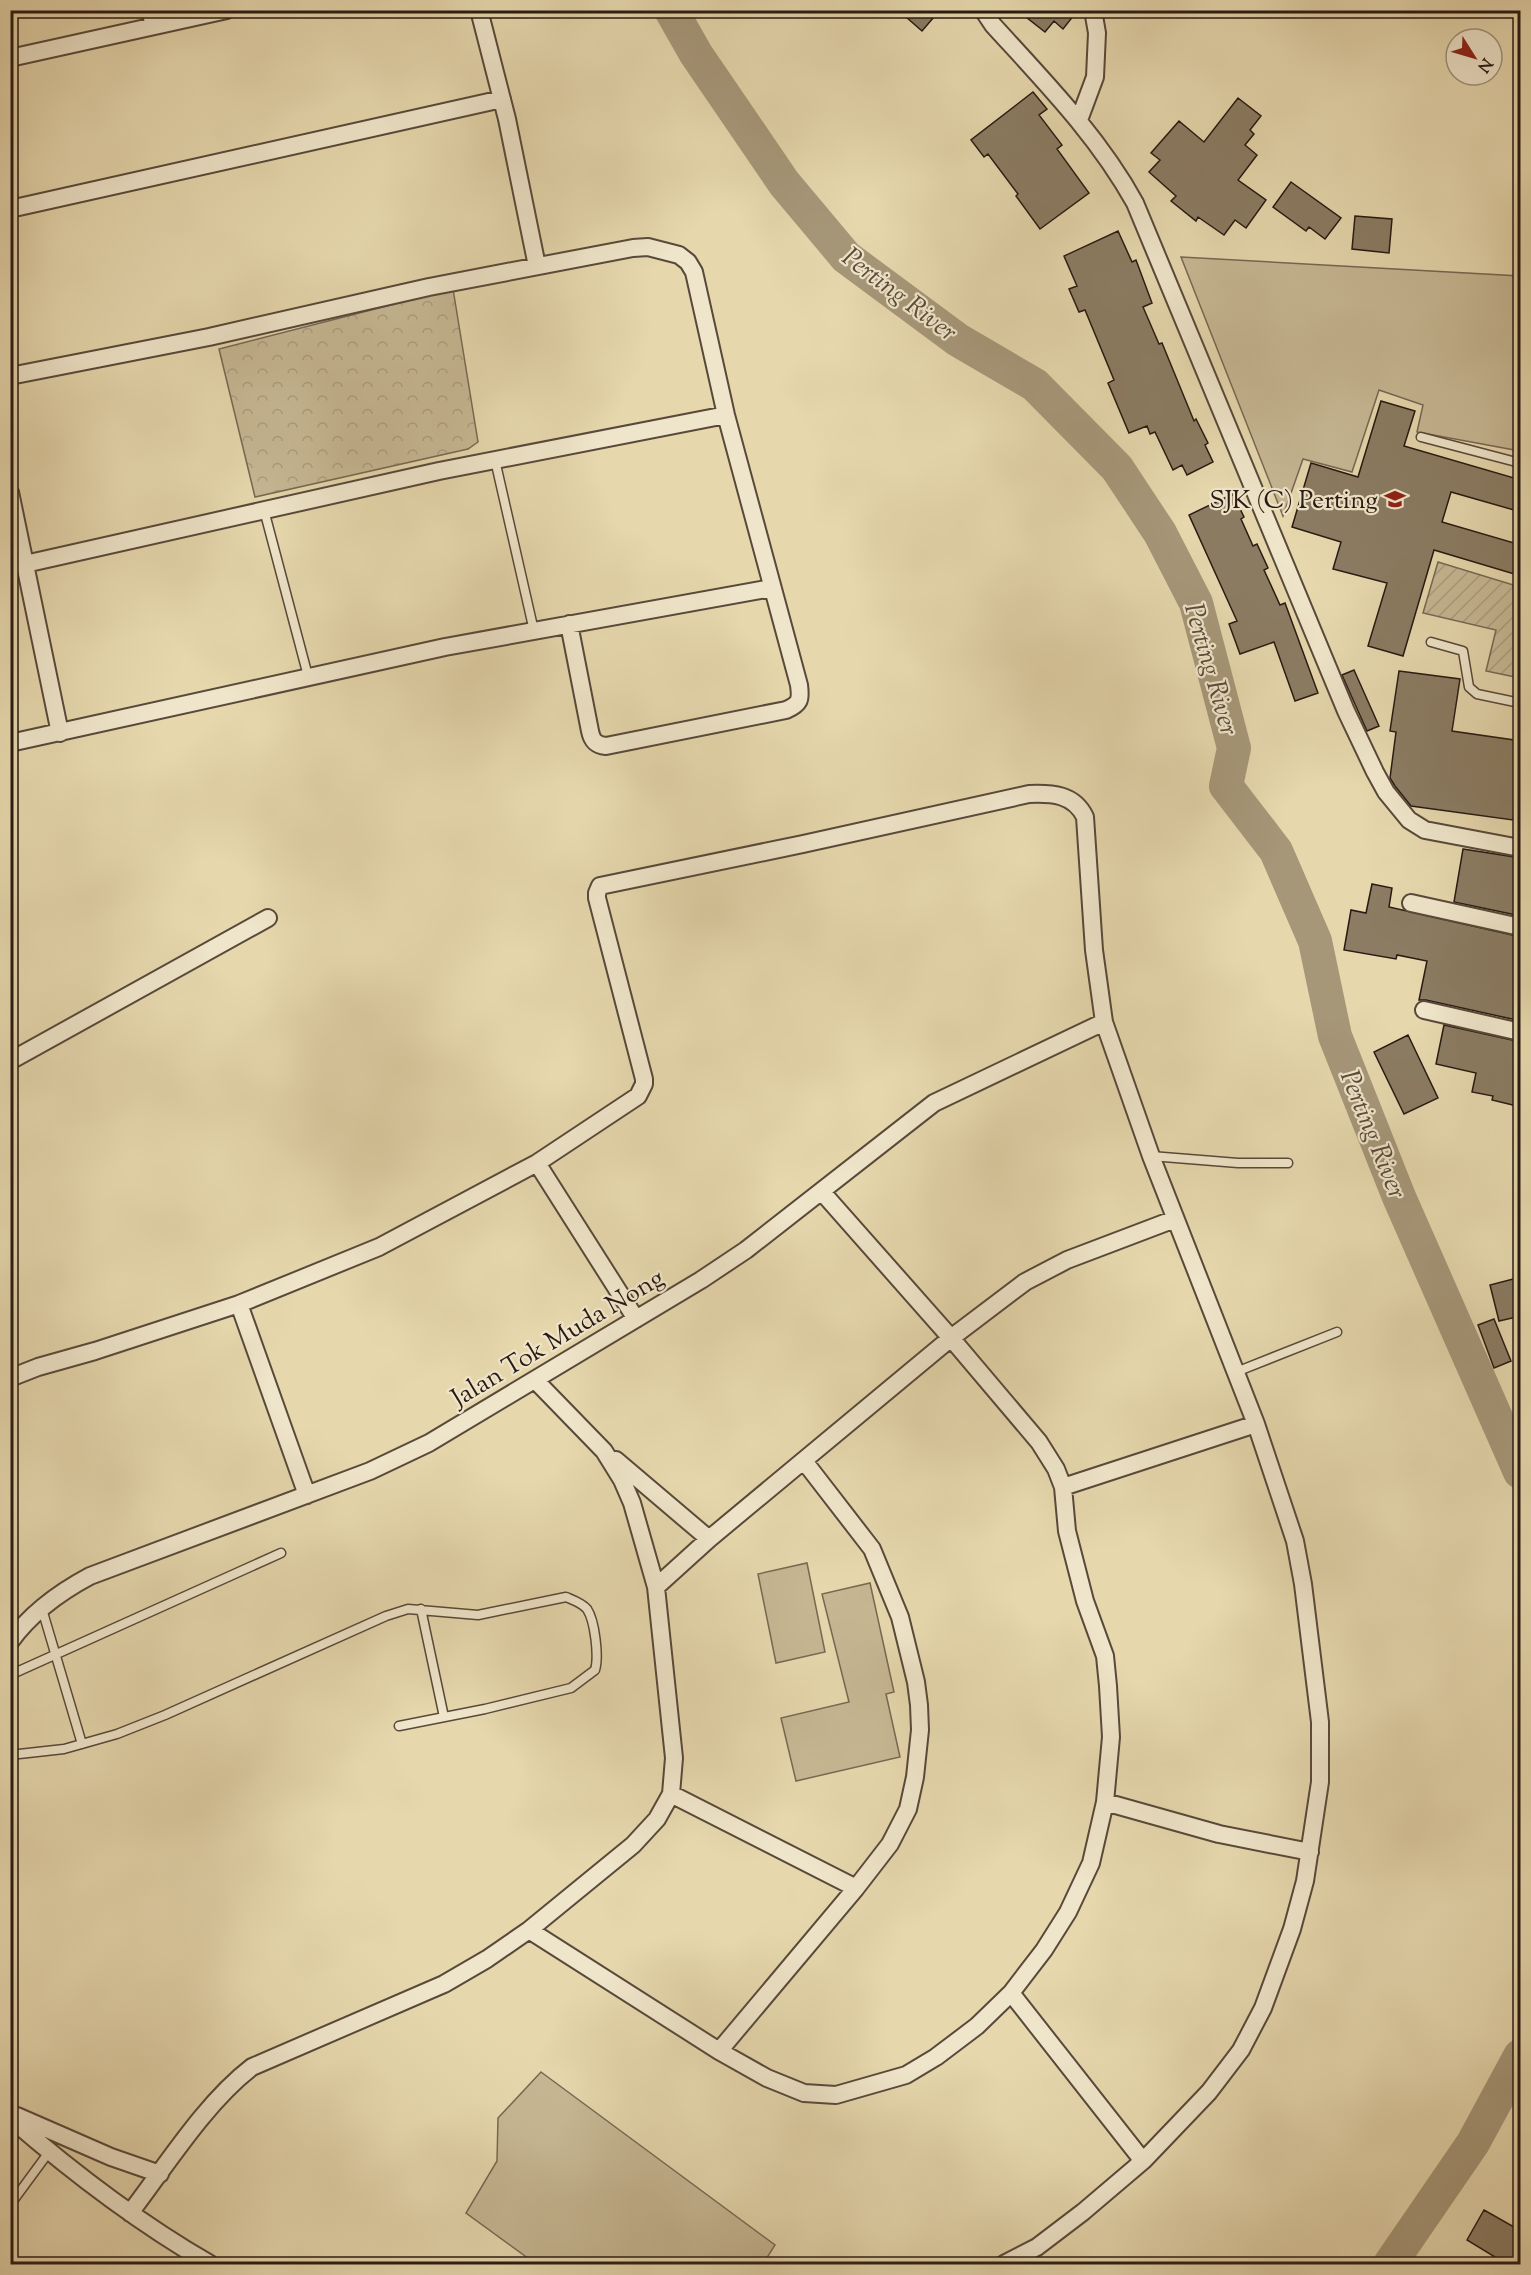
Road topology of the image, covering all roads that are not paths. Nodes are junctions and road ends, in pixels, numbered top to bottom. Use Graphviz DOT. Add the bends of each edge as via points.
graph roads {
  1 [pos="227,10"];
  2 [pos="479,10"];
  3 [pos="982,10"];
  4 [pos="1093,10"];
  5 [pos="152,18"];
  6 [pos="10,58"];
  7 [pos="502,99"];
  8 [pos="1079,120"];
  9 [pos="10,209"];
  10 [pos="537,266"];
  11 [pos="10,376"];
  12 [pos="726,415"];
  13 [pos="1421,437"];
  14 [pos="495,460"];
  15 [pos="1521,464"];
  16 [pos="10,492"];
  17 [pos="264,510"];
  18 [pos="26,564"];
  19 [pos="772,588"];
  20 [pos="569,624"];
  21 [pos="534,631"];
  22 [pos="1431,642"];
  23 [pos="308,676"];
  24 [pos="1521,703"];
  25 [pos="60,733"];
  26 [pos="10,743"];
  27 [pos="1521,848"];
  28 [pos="1411,903"];
  29 [pos="268,918"];
  30 [pos="1521,927"];
  31 [pos="1424,1010"];
  32 [pos="1104,1022"];
  33 [pos="1521,1032"];
  34 [pos="10,1061"];
  35 [pos="1151,1156"];
  36 [pos="537,1163"];
  37 [pos="1288,1163"];
  38 [pos="822,1192"];
  39 [pos="1175,1219"];
  40 [pos="239,1304"];
  41 [pos="636,1319"];
  42 [pos="1337,1332"];
  43 [pos="951,1338"];
  44 [pos="1236,1372"];
  45 [pos="10,1378"];
  46 [pos="536,1381"];
  47 [pos="1256,1424"];
  48 [pos="604,1451"];
  49 [pos="804,1461"];
  50 [pos="1063,1487"];
  51 [pos="307,1495"];
  52 [pos="709,1539"];
  53 [pos="281,1553"];
  54 [pos="656,1587"];
  55 [pos="42,1609"];
  56 [pos="422,1609"];
  57 [pos="10,1642"];
  58 [pos="56,1654"];
  59 [pos="10,1675"];
  60 [pos="444,1717"];
  61 [pos="399,1726"];
  62 [pos="82,1744"];
  63 [pos="10,1755"];
  64 [pos="672,1794"];
  65 [pos="1105,1802"];
  66 [pos="1310,1852"];
  67 [pos="856,1888"];
  68 [pos="529,1930"];
  69 [pos="1011,1993"];
  70 [pos="719,2051"];
  71 [pos="10,2115"];
  72 [pos="49,2152"];
  73 [pos="1143,2161"];
  74 [pos="160,2174"];
  75 [pos="10,2205"];
  76 [pos="130,2212"];
  77 [pos="210,2265"];
  78 [pos="1004,2265"];
  1 -- 5 [label="street"];
  2 -- 7 [label="street"];
  3 -- 8 [label="street"];
  4 -- 8 [label="street" via="1097,33 1095,77"];
  5 -- 6 [label="street"];
  7 -- 9 [label="street"];
  7 -- 10 [label="street"];
  8 -- 27 [label="street" via="1135,203 1347,711 1386,792 1408,820 1425,830"];
  10 -- 11 [label="street" via="209,338"];
  10 -- 12 [label="street" via="640,247 663,249 688,262 694,272"];
  12 -- 14 [label="street"];
  12 -- 19 [label="street"];
  13 -- 15 [label="lane"];
  14 -- 17 [label="street"];
  14 -- 21 [label="lane"];
  16 -- 18 [label="street"];
  17 -- 18 [label="street"];
  17 -- 23 [label="lane"];
  18 -- 25 [label="street"];
  19 -- 20 [label="street"];
  19 -- 20 [label="street" via="799,685 798,705 606,746 592,739"];
  20 -- 21 [label="street"];
  21 -- 23 [label="street"];
  22 -- 24 [label="lane" via="1463,651 1469,687 1477,694"];
  23 -- 25 [label="street"];
  25 -- 26 [label="street"];
  28 -- 30 [label="street"];
  29 -- 34 [label="street"];
  31 -- 33 [label="street"];
  32 -- 35 [label="street"];
  32 -- 36 [label="street" via="1094,950 1085,817 1065,796 1029,794 603,884 597,898 644,1084 638,1096"];
  32 -- 38 [label="street, Jalan Tok Muda Nong" via="934,1103"];
  35 -- 37 [label="lane"];
  35 -- 39 [label="street"];
  36 -- 40 [label="street" via="379,1246"];
  36 -- 41 [label="street"];
  38 -- 41 [label="street, Jalan Tok Muda Nong" via="746,1250"];
  38 -- 43 [label="street"];
  39 -- 43 [label="street" via="1046,1270"];
  39 -- 44 [label="street"];
  40 -- 45 [label="street"];
  40 -- 51 [label="street"];
  41 -- 46 [label="street, Jalan Tok Muda Nong"];
  42 -- 44 [label="lane"];
  43 -- 49 [label="street"];
  43 -- 50 [label="street" via="1039,1442"];
  44 -- 47 [label="street"];
  46 -- 48 [label="street"];
  46 -- 51 [label="street, Jalan Tok Muda Nong" via="429,1443"];
  47 -- 50 [label="street"];
  47 -- 66 [label="street" via="1295,1541 1304,1584 1321,1751"];
  48 -- 52 [label="street"];
  48 -- 54 [label="street" via="632,1503"];
  49 -- 52 [label="street"];
  49 -- 67 [label="street" via="872,1549 900,1617 919,1705 920,1730 908,1809 890,1844"];
  50 -- 65 [label="street" via="1067,1531 1085,1601 1105,1656 1111,1737"];
  51 -- 55 [label="street, Jalan Tok Muda Nong" via="110,1567 69,1588"];
  52 -- 54 [label="street"];
  53 -- 58 [label="lane"];
  54 -- 64 [label="street" via="674,1758"];
  55 -- 57 [label="street, Jalan Tok Muda Nong"];
  55 -- 58 [label="lane"];
  56 -- 60 [label="lane"];
  56 -- 60 [label="lane" via="478,1615 566,1597 587,1609 591,1623 596,1670 572,1688"];
  56 -- 62 [label="lane" via="386,1616 165,1715"];
  58 -- 59 [label="lane"];
  58 -- 62 [label="lane"];
  60 -- 61 [label="lane"];
  62 -- 63 [label="lane"];
  64 -- 67 [label="street"];
  64 -- 68 [label="street" via="657,1819 633,1845"];
  65 -- 66 [label="street" via="1210,1832"];
  65 -- 69 [label="street" via="1091,1863 1068,1912"];
  66 -- 73 [label="street" via="1292,1929 1263,2008 1241,2050 1209,2092"];
  67 -- 70 [label="street"];
  68 -- 70 [label="street"];
  68 -- 74 [label="street" via="444,1984 252,2067 218,2097"];
  69 -- 70 [label="street" via="977,2026 906,2075 836,2095 804,2093"];
  69 -- 73 [label="street"];
  71 -- 72 [label="street"];
  71 -- 74 [label="street"];
  72 -- 75 [label="lane"];
  72 -- 76 [label="street"];
  73 -- 78 [label="street" via="1037,2247"];
  74 -- 76 [label="street"];
  76 -- 77 [label="street"];
}
